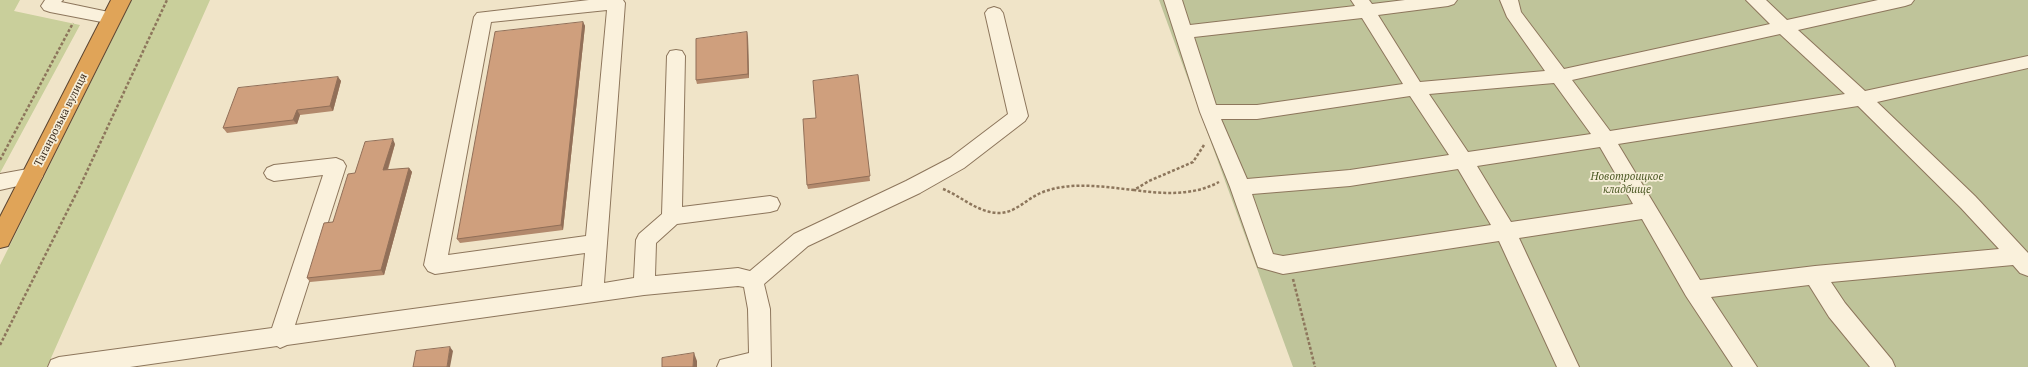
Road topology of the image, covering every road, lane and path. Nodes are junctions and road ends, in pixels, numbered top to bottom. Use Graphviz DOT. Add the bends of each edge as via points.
graph roads {
  1 [pos="54,0"];
  2 [pos="121,0"];
  3 [pos="167,0"];
  4 [pos="1173,0"];
  5 [pos="1448,0"];
  6 [pos="1509,0"];
  7 [pos="1755,0"];
  8 [pos="1905,0"];
  9 [pos="1363,6"];
  10 [pos="79,12"];
  11 [pos="994,13"];
  12 [pos="112,18"];
  13 [pos="1783,26"];
  14 [pos="1183,32"];
  15 [pos="676,56"];
  16 [pos="2028,62"];
  17 [pos="1560,76"];
  18 [pos="1415,89"];
  19 [pos="1860,98"];
  20 [pos="1212,119"];
  21 [pos="1605,139"];
  22 [pos="0,160"];
  23 [pos="1463,160"];
  24 [pos="274,173"];
  25 [pos="33,176"];
  26 [pos="0,182"];
  27 [pos="920,183"];
  28 [pos="1240,187"];
  29 [pos="1134,190"];
  30 [pos="770,204"];
  31 [pos="1648,210"];
  32 [pos="672,218"];
  33 [pos="1505,231"];
  34 [pos="0,239"];
  35 [pos="596,243"];
  36 [pos="2022,262"];
  37 [pos="1288,264"];
  38 [pos="1815,275"];
  39 [pos="753,281"];
  40 [pos="644,286"];
  41 [pos="1694,290"];
  42 [pos="592,292"];
  43 [pos="280,338"];
  44 [pos="0,345"];
  45 [pos="761,364"];
  46 [pos="59,367"];
  47 [pos="728,367"];
  48 [pos="1315,367"];
  49 [pos="1568,367"];
  50 [pos="1746,367"];
  51 [pos="1884,367"];
  1 -- 10 [label="street" via="50,6"];
  2 -- 12 [label="highway, Таганрозька вулиця"];
  3 -- 44 [label="path" via="81,184"];
  4 -- 14 [label="street"];
  5 -- 9 [label="street"];
  6 -- 17 [label="street" via="1513,13"];
  7 -- 13 [label="street"];
  8 -- 13 [label="street"];
  9 -- 14 [label="street"];
  9 -- 18 [label="street"];
  10 -- 12 [label="street"];
  10 -- 22 [label="path"];
  11 -- 27 [label="street" via="1018,116 957,163"];
  12 -- 25 [label="highway, Таганрозька вулиця"];
  13 -- 17 [label="street"];
  13 -- 19 [label="street"];
  14 -- 20 [label="street"];
  15 -- 32 [label="street"];
  16 -- 19 [label="street"];
  17 -- 18 [label="street"];
  17 -- 21 [label="street"];
  18 -- 20 [label="street"];
  18 -- 23 [label="street"];
  19 -- 21 [label="street"];
  19 -- 36 [label="street" via="1957,191"];
  20 -- 28 [label="street"];
  20 -- 29 [label="path" via="1193,162"];
  21 -- 23 [label="street"];
  21 -- 31 [label="street"];
  23 -- 28 [label="street" via="1350,178"];
  23 -- 33 [label="street"];
  24 -- 43 [label="street" via="336,166"];
  25 -- 26 [label="street"];
  25 -- 34 [label="highway, Таганрозька вулиця"];
  27 -- 29 [label="path" via="945,190 989,212 999,213 1011,211 1042,192 1063,187 1084,185"];
  27 -- 39 [label="street" via="801,240"];
  28 -- 29 [label="path" via="1221,181 1211,187 1196,190 1165,193"];
  28 -- 37 [label="street" via="1265,261"];
  30 -- 32 [label="street"];
  31 -- 33 [label="street"];
  31 -- 41 [label="street"];
  32 -- 40 [label="street" via="646,240"];
  33 -- 37 [label="street"];
  33 -- 49 [label="street"];
  35 -- 35 [label="street" via="616,3 483,17 435,265"];
  35 -- 42 [label="street"];
  36 -- 38 [label="street"];
  37 -- 48 [label="path"];
  38 -- 41 [label="street"];
  38 -- 51 [label="street" via="1837,310"];
  39 -- 40 [label="street" via="738,277"];
  39 -- 45 [label="street" via="759,309"];
  40 -- 42 [label="street"];
  41 -- 50 [label="street"];
  42 -- 43 [label="street"];
  43 -- 46 [label="street"];
  45 -- 47 [label="street"];
}
